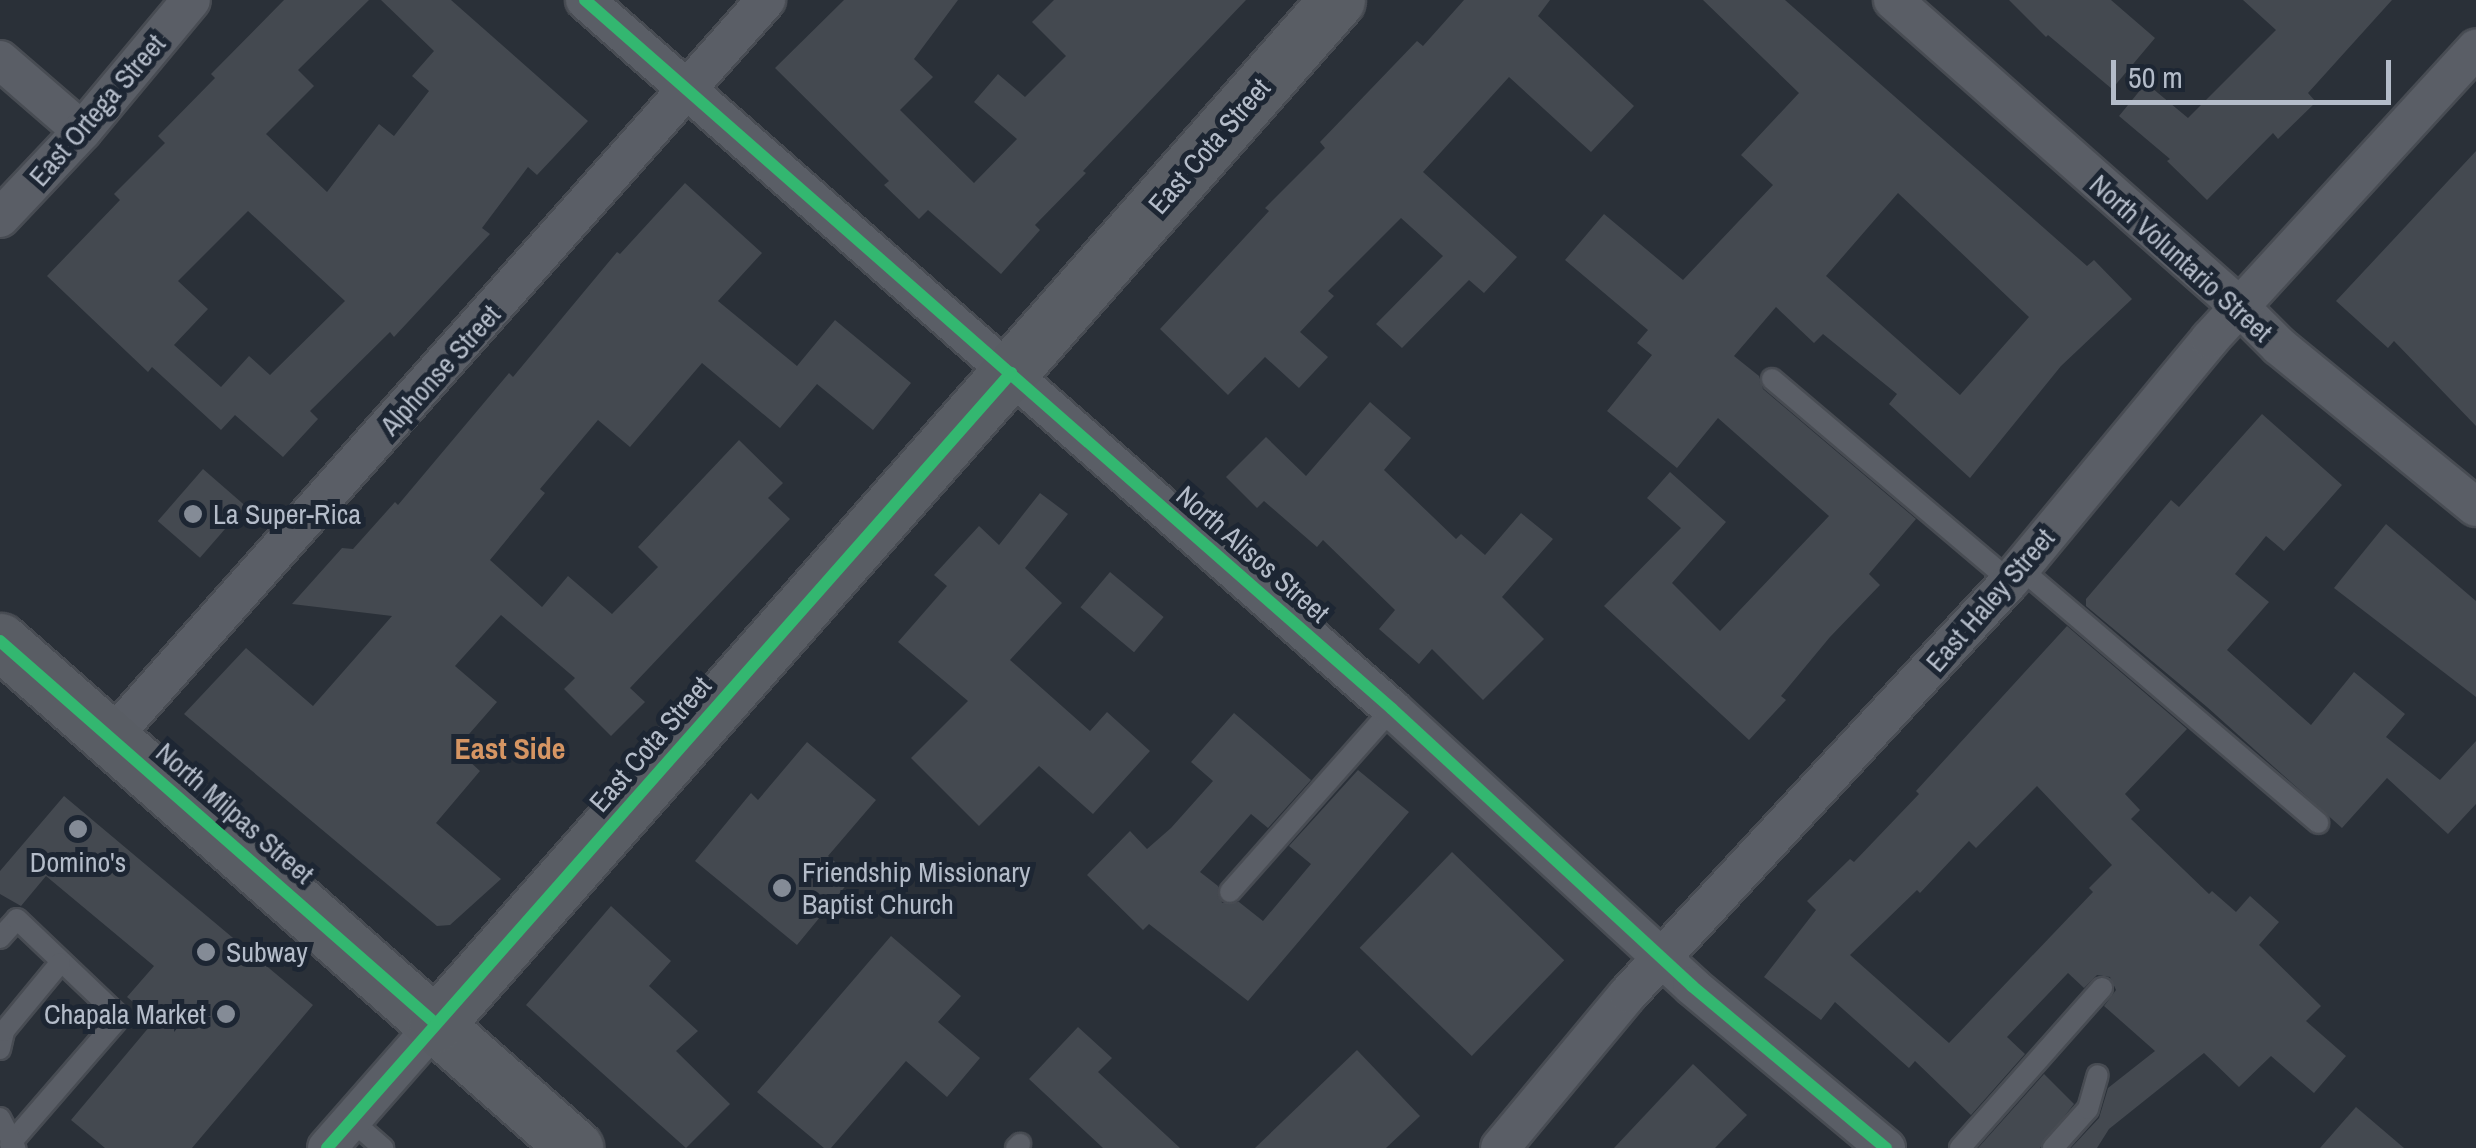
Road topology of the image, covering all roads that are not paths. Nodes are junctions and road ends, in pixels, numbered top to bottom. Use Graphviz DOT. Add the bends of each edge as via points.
graph roads {
  1 [pos="192,0"];
  2 [pos="586,0"];
  3 [pos="766,0"];
  4 [pos="1337,0"];
  5 [pos="1910,5"];
  6 [pos="2476,49"];
  7 [pos="0,60"];
  8 [pos="688,89"];
  9 [pos="82,131"];
  10 [pos="0,218"];
  11 [pos="2240,306"];
  12 [pos="1010,373"];
  13 [pos="1772,379"];
  14 [pos="2476,507"];
  15 [pos="2015,575"];
  16 [pos="0,641"];
  17 [pos="1392,709"];
  18 [pos="112,738"];
  19 [pos="2318,822"];
  20 [pos="1230,892"];
  21 [pos="0,938"];
  22 [pos="1664,957"];
  23 [pos="60,963"];
  24 [pos="2102,988"];
  25 [pos="436,1024"];
  26 [pos="1,1036"];
  27 [pos="2098,1075"];
  28 [pos="0,1118"];
  29 [pos="352,1120"];
  30 [pos="12,1146"];
  31 [pos="327,1148"];
  32 [pos="382,1148"];
  33 [pos="575,1148"];
  34 [pos="1500,1148"];
  35 [pos="1886,1148"];
  36 [pos="1960,1148"];
  37 [pos="2053,1148"];
  1 -- 9 [label="street, East Ortega Street"];
  2 -- 8 [label="street, North Alisos Street"];
  3 -- 8 [label="street, Alphonse Street"];
  4 -- 12 [label="street, East Cota Street"];
  5 -- 11 [label="street, North Voluntario Street"];
  6 -- 11 [label="street, East Haley Street"];
  7 -- 9 [label="street"];
  8 -- 12 [label="street, North Alisos Street"];
  8 -- 18 [label="street, Alphonse Street"];
  9 -- 10 [label="street, East Ortega Street"];
  11 -- 14 [label="street, North Voluntario Street" via="2279,346"];
  11 -- 15 [label="street, East Haley Street"];
  12 -- 17 [label="street, North Alisos Street"];
  12 -- 25 [label="street, East Cota Street"];
  13 -- 15 [label="lane"];
  15 -- 19 [label="lane"];
  15 -- 22 [label="street, East Haley Street"];
  16 -- 18 [label="street, North Milpas Street"];
  17 -- 20 [label="lane"];
  17 -- 22 [label="street, North Alisos Street"];
  18 -- 25 [label="street, North Milpas Street"];
  21 -- 23 [label="lane" via="17,919"];
  22 -- 34 [label="street, East Haley Street"];
  22 -- 35 [label="street, North Alisos Street"];
  23 -- 26 [label="lane"];
  23 -- 30 [label="lane" via="120,1017"];
  24 -- 36 [label="lane"];
  25 -- 29 [label="street, East Cota Street"];
  25 -- 33 [label="street, North Milpas Street"];
  27 -- 37 [label="lane" via="2088,1109"];
  28 -- 30 [label="lane"];
  29 -- 31 [label="street, East Cota Street"];
  29 -- 32 [label="lane"];
}
